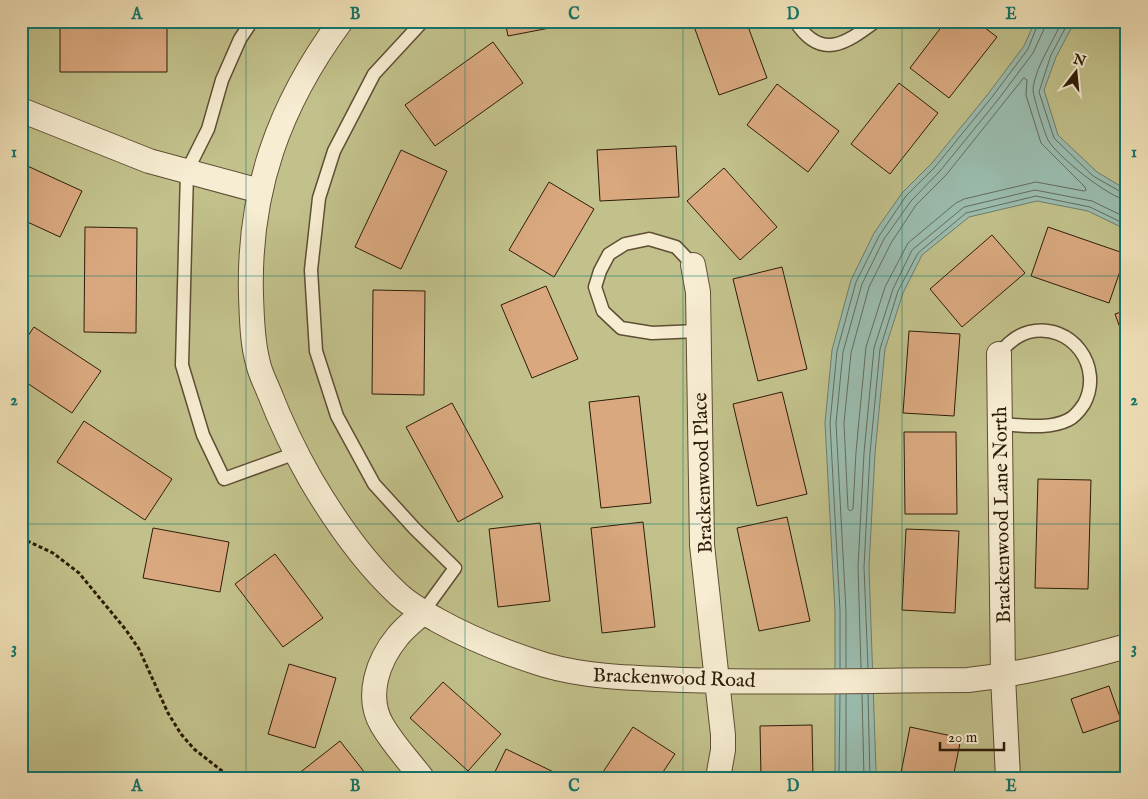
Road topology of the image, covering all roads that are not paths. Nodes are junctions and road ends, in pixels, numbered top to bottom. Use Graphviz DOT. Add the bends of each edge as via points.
graph roads {
  1 [pos="252,21"];
  2 [pos="341,21"];
  3 [pos="423,21"];
  4 [pos="795,21"];
  5 [pos="876,21"];
  6 [pos="21,110"];
  7 [pos="187,171"];
  8 [pos="260,191"];
  9 [pos="693,265"];
  10 [pos="698,331"];
  11 [pos="999,354"];
  12 [pos="1000,424"];
  13 [pos="296,452"];
  14 [pos="424,612"];
  15 [pos="1127,646"];
  16 [pos="1003,676"];
  17 [pos="717,681"];
  18 [pos="422,778"];
  19 [pos="718,778"];
  20 [pos="1008,778"];
  1 -- 7 [label="lane" via="240,39 222,80 208,129"];
  2 -- 8 [label="street, Brackenwood Road" via="293,96 273,143"];
  3 -- 14 [label="lane" via="374,74 334,151 319,198 311,270 316,351 337,416 374,484 455,568"];
  4 -- 5 [label="lane" via="812,41 828,46 852,39"];
  6 -- 7 [label="street" via="149,161"];
  7 -- 8 [label="street"];
  7 -- 13 [label="lane" via="182,365 203,435 224,479"];
  8 -- 13 [label="street, Brackenwood Road" via="250,266 258,363"];
  9 -- 10 [label="street, Brackenwood Place" via="698,292"];
  9 -- 10 [label="lane" via="676,246 649,239 625,244 609,254 595,287 603,311 622,328 652,333"];
  10 -- 17 [label="street, Brackenwood Place" via="702,545"];
  11 -- 12 [label="street, Brackenwood Lane North"];
  11 -- 12 [label="lane" via="1010,342 1029,332 1052,331 1074,342 1085,357 1090,372 1089,395 1080,411 1069,420 1049,426"];
  12 -- 16 [label="street, Brackenwood Lane North"];
  13 -- 14 [label="street, Brackenwood Road" via="318,492 370,563 398,594"];
  14 -- 17 [label="street, Brackenwood Road" via="492,648 549,666 616,678"];
  14 -- 18 [label="street" via="398,636 381,663 374,695 382,725"];
  15 -- 16 [label="street, Brackenwood Road" via="1057,666"];
  16 -- 17 [label="street, Brackenwood Road" via="968,680"];
  16 -- 20 [label="street, Brackenwood Lane North"];
  17 -- 19 [label="street, Brackenwood Place" via="723,750"];
}
